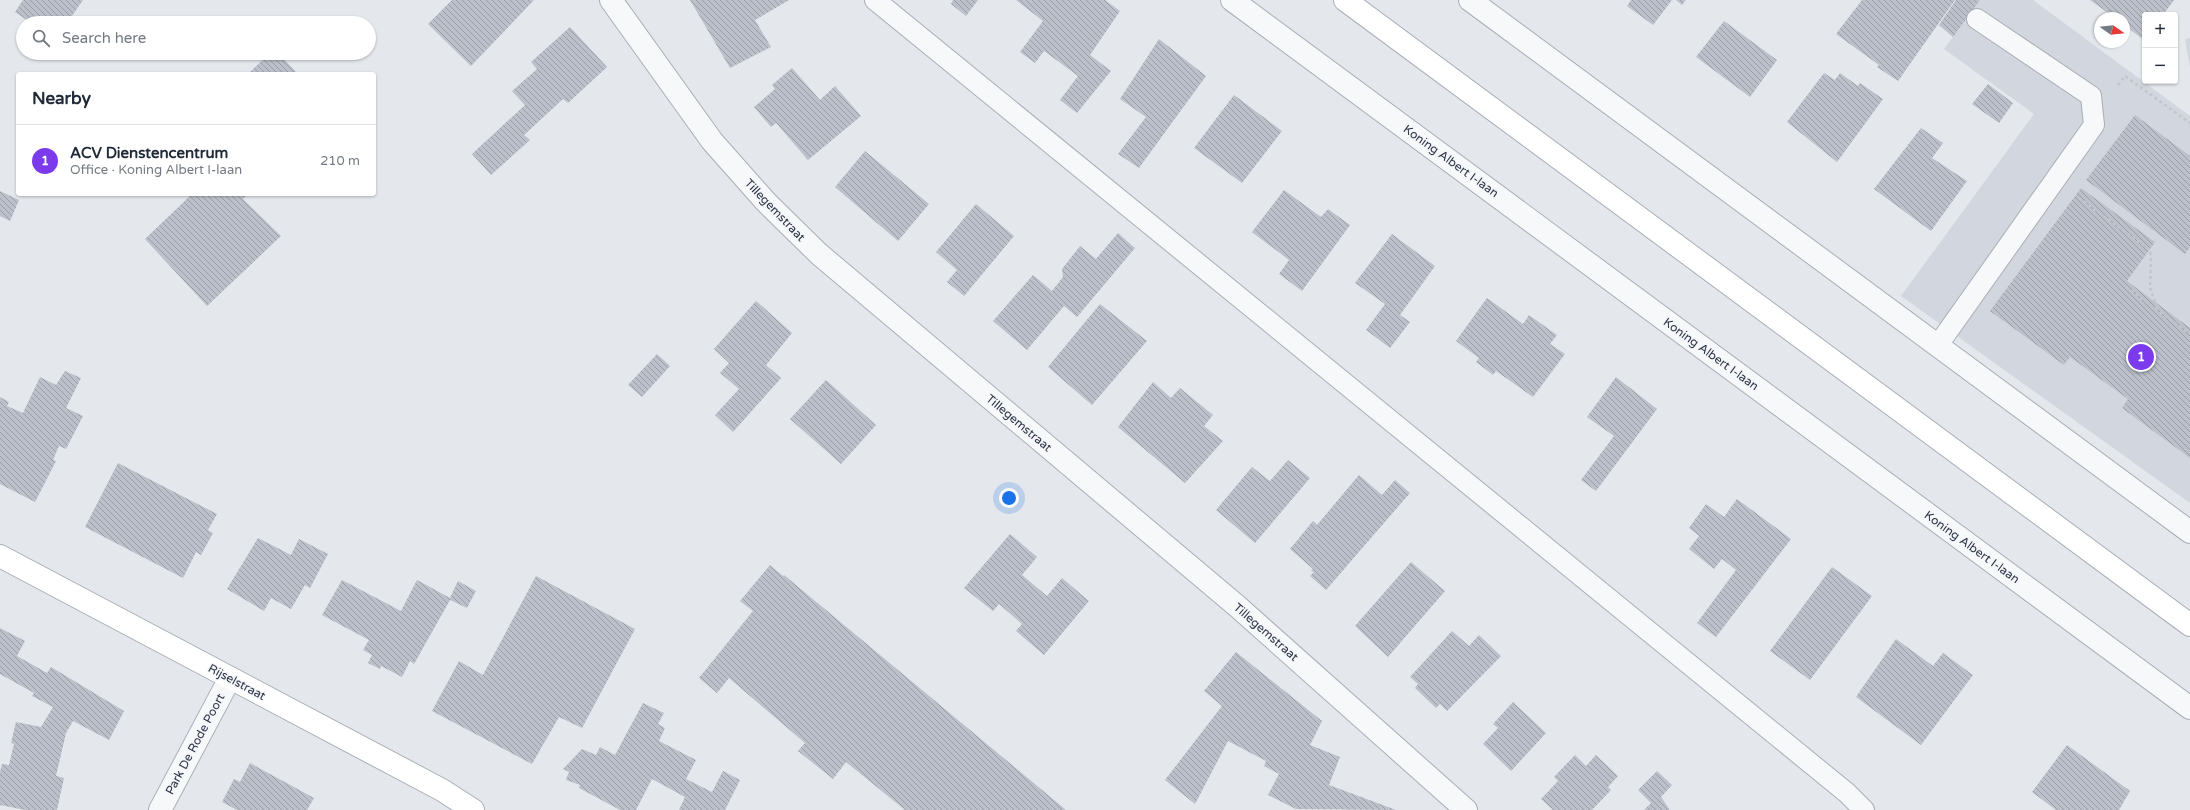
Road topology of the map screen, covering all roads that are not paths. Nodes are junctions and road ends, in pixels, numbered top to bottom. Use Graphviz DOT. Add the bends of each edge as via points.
graph roads {
  1 [pos="611,0"];
  2 [pos="875,0"];
  3 [pos="1232,0"];
  4 [pos="1345,0"];
  5 [pos="1470,0"];
  6 [pos="1977,19"];
  7 [pos="1938,345"];
  8 [pos="2190,532"];
  9 [pos="0,556"];
  10 [pos="2190,625"];
  11 [pos="230,678"];
  12 [pos="2190,708"];
  13 [pos="160,810"];
  14 [pos="472,810"];
  15 [pos="1466,810"];
  16 [pos="1864,810"];
  1 -- 15 [label="street, Tillegemstraat" via="712,141 766,202 819,254 1237,606"];
  2 -- 16 [label="lane" via="1847,792"];
  3 -- 12 [label="street, Koning Albert I-laan"];
  4 -- 10 [label="main road"];
  5 -- 7 [label="street"];
  6 -- 7 [label="lane" via="2091,96 2094,125"];
  7 -- 8 [label="street"];
  9 -- 11 [label="main road, Rijselstraat"];
  11 -- 13 [label="street, Park De Rode Poort"];
  11 -- 14 [label="main road, Rijselstraat" via="442,790"];
}
